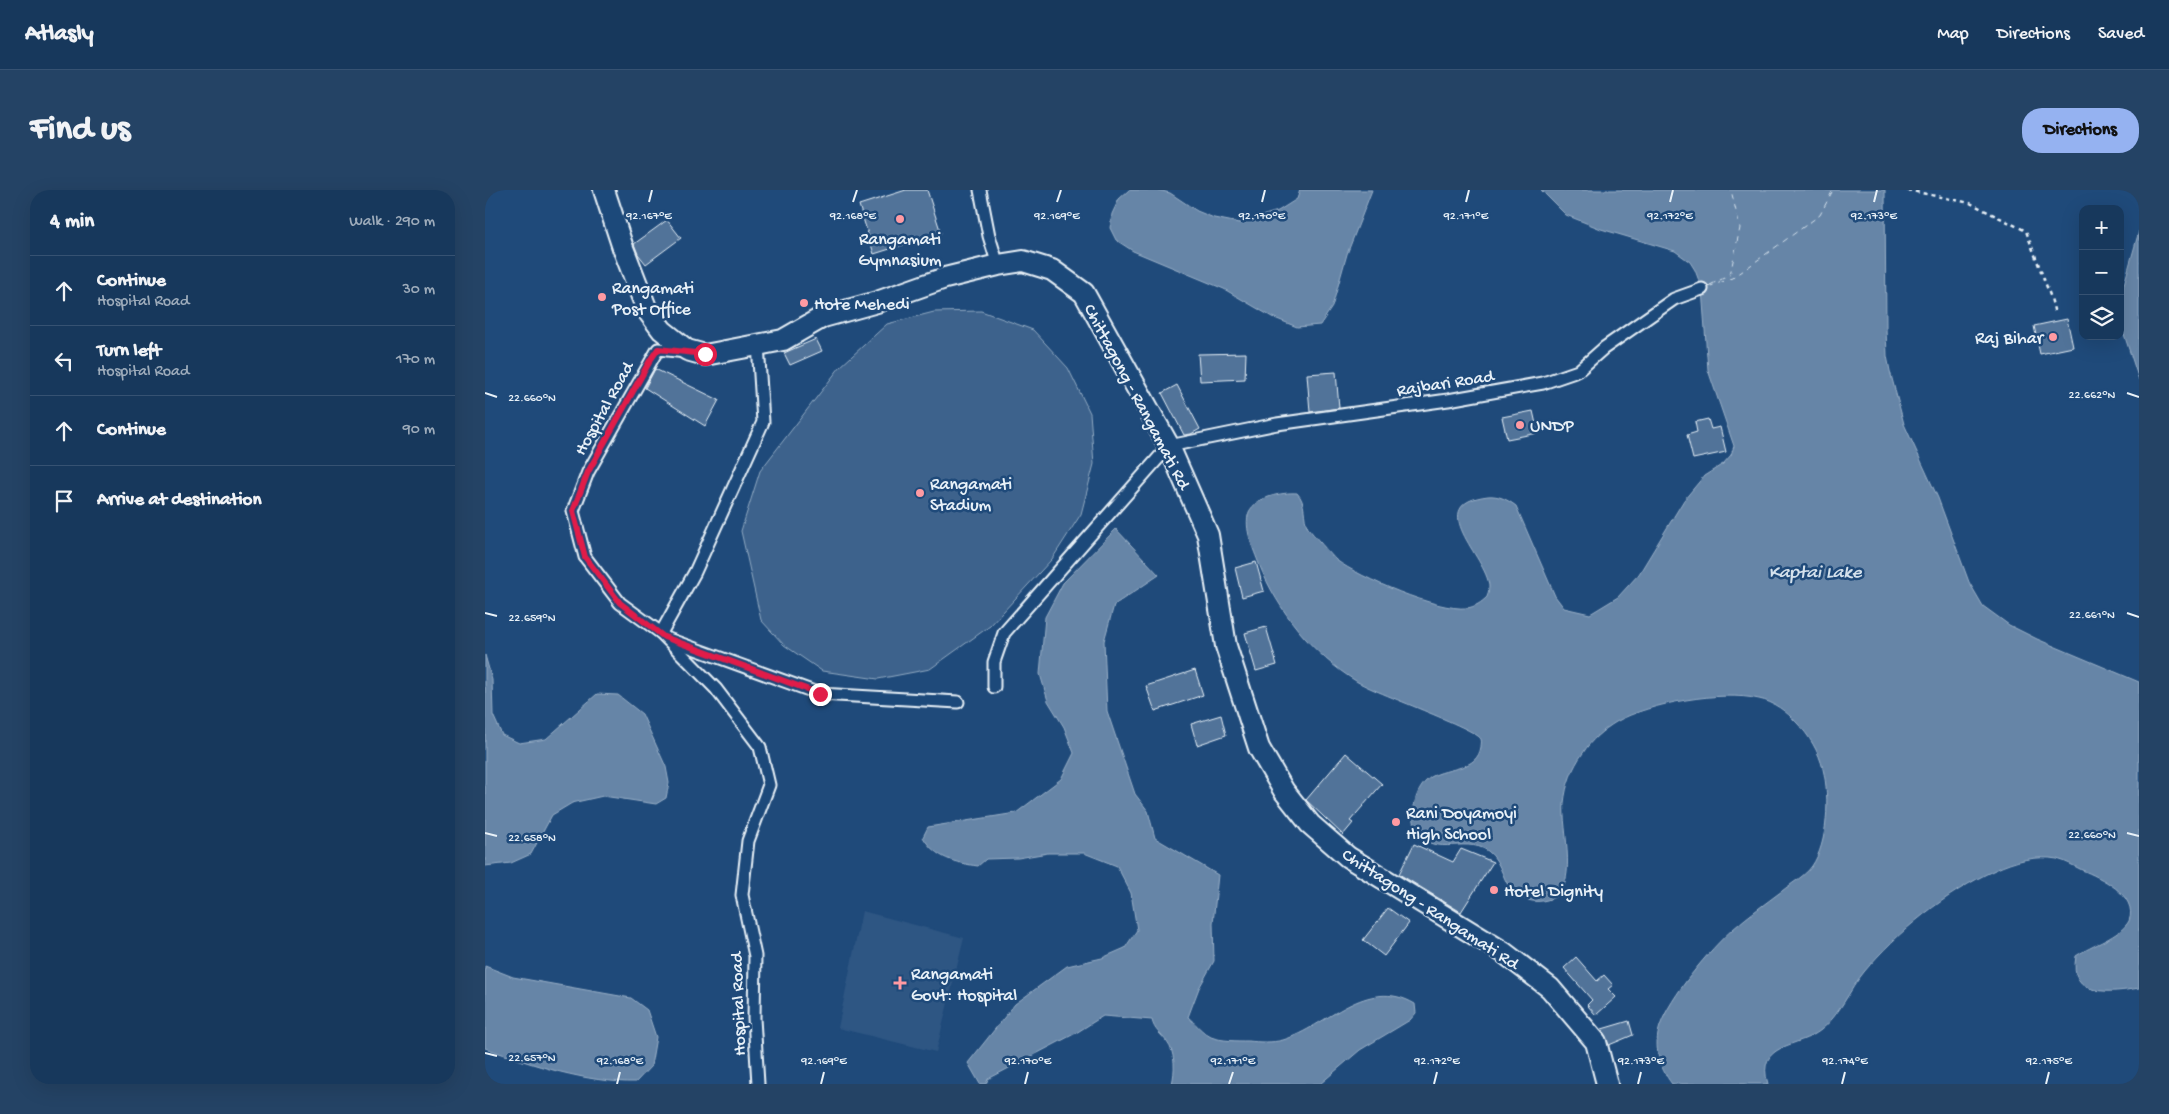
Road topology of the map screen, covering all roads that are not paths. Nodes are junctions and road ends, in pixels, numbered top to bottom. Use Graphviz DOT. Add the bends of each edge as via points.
graph roads {
  1 [pos="604,190"];
  2 [pos="980,190"];
  3 [pos="998,265"];
  4 [pos="1702,289"];
  5 [pos="758,344"];
  6 [pos="705,354"];
  7 [pos="1169,446"];
  8 [pos="662,635"];
  9 [pos="993,688"];
  10 [pos="958,702"];
  11 [pos="758,1084"];
  12 [pos="1607,1084"];
  1 -- 6 [label="highway, Chittagong - Rangamati Rd" via="647,310 662,330 687,350"];
  2 -- 3 [label="street"];
  3 -- 5 [label="highway, Chittagong - Rangamati Rd" via="945,278 823,317 783,340"];
  3 -- 7 [label="highway, Chittagong - Rangamati Rd" via="1023,262 1052,270 1084,293"];
  4 -- 7 [label="street, Rajbari Road" via="1674,299 1604,348 1578,371 1543,383 1277,424"];
  5 -- 6 [label="highway, Chittagong - Rangamati Rd"];
  5 -- 8 [label="street" via="763,422 695,572"];
  6 -- 8 [label="street, Hospital Road" via="658,349 588,472 573,511 585,557 620,603"];
  7 -- 9 [label="street" via="1004,634 994,662"];
  7 -- 12 [label="highway, Chittagong - Rangamati Rd" via="1208,535 1226,646 1259,748 1284,791 1310,824 1348,857 1503,952 1550,988 1596,1042"];
  8 -- 10 [label="street" via="820,694"];
  8 -- 11 [label="street, Hospital Road" via="716,689 760,748 769,785 748,841 742,895 755,956"];
}
